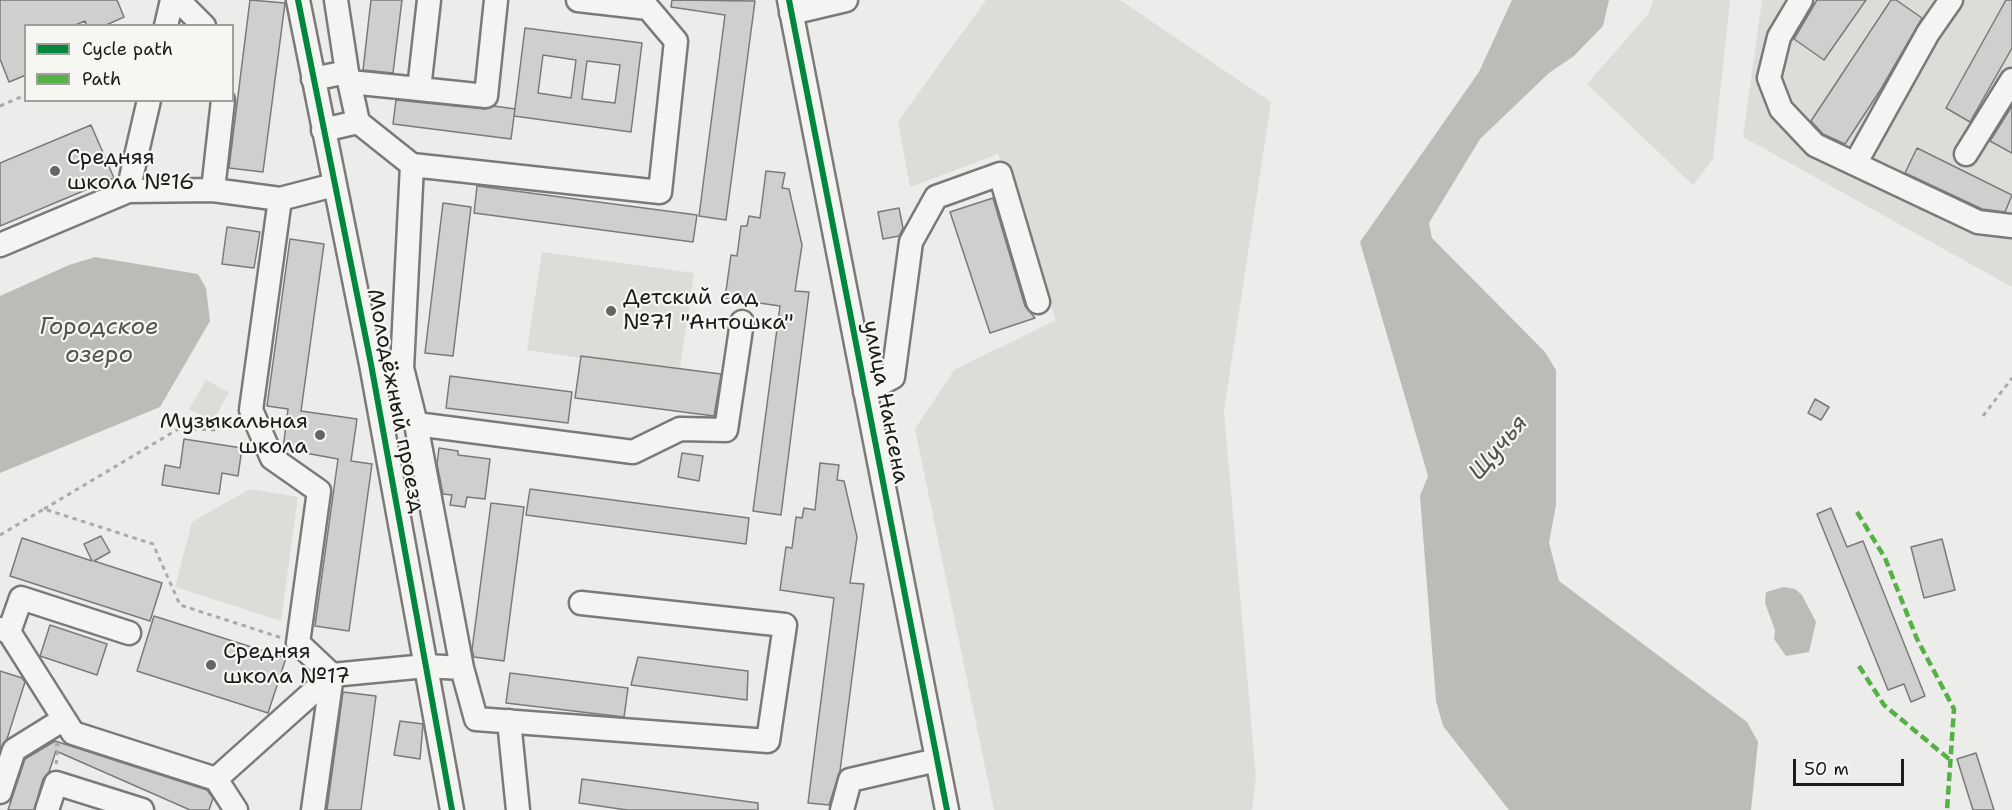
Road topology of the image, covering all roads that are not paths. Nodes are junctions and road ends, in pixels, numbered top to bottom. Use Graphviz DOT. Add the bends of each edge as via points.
graph roads {
  1 [pos="172,0"];
  2 [pos="178,0"];
  3 [pos="298,0"];
  4 [pos="336,0"];
  5 [pos="429,0"];
  6 [pos="496,0"];
  7 [pos="578,0"];
  8 [pos="846,0"];
  9 [pos="1801,0"];
  10 [pos="1951,0"];
  11 [pos="649,4"];
  12 [pos="790,7"];
  13 [pos="166,24"];
  14 [pos="202,24"];
  15 [pos="349,77"];
  16 [pos="313,79"];
  17 [pos="2012,80"];
  18 [pos="419,89"];
  19 [pos="149,102"];
  20 [pos="223,102"];
  21 [pos="358,122"];
  22 [pos="323,130"];
  23 [pos="1966,154"];
  24 [pos="1855,164"];
  25 [pos="412,165"];
  26 [pos="334,185"];
  27 [pos="213,190"];
  28 [pos="128,191"];
  29 [pos="280,199"];
  30 [pos="2012,226"];
  31 [pos="0,245"];
  32 [pos="1038,302"];
  33 [pos="742,322"];
  34 [pos="371,364"];
  35 [pos="402,368"];
  36 [pos="865,392"];
  37 [pos="416,424"];
  38 [pos="581,603"];
  39 [pos="4,631"];
  40 [pos="129,633"];
  41 [pos="426,666"];
  42 [pos="462,668"];
  43 [pos="332,675"];
  44 [pos="64,719"];
  45 [pos="509,721"];
  46 [pos="937,760"];
  47 [pos="216,779"];
  48 [pos="0,793"];
  49 [pos="47,810"];
  50 [pos="142,810"];
  51 [pos="236,810"];
  52 [pos="313,810"];
  53 [pos="452,810"];
  54 [pos="518,810"];
  55 [pos="842,810"];
  56 [pos="947,810"];
  1 -- 13 [label="street"];
  2 -- 14 [label="street"];
  3 -- 16 [label="street, Молодёжный проезд"];
  4 -- 15 [label="street"];
  5 -- 18 [label="street"];
  6 -- 18 [label="street" via="486,96"];
  7 -- 11 [label="street"];
  8 -- 12 [label="street"];
  9 -- 24 [label="street" via="1779,37 1769,78 1781,109 1815,145"];
  10 -- 24 [label="street" via="1928,33"];
  11 -- 25 [label="street" via="676,41 660,192"];
  12 -- 36 [label="street, улица Нансена"];
  15 -- 16 [label="street"];
  15 -- 18 [label="street"];
  15 -- 21 [label="street"];
  16 -- 22 [label="street, Молодёжный проезд"];
  17 -- 23 [label="street"];
  19 -- 28 [label="street"];
  20 -- 27 [label="street"];
  21 -- 22 [label="street"];
  21 -- 25 [label="street"];
  22 -- 26 [label="street, Молодёжный проезд"];
  24 -- 30 [label="street" via="1978,222"];
  25 -- 35 [label="street"];
  26 -- 29 [label="street"];
  26 -- 34 [label="street, Молодёжный проезд"];
  27 -- 28 [label="street"];
  27 -- 29 [label="street"];
  28 -- 31 [label="street"];
  29 -- 43 [label="street" via="251,410 272,458 319,490 298,644"];
  32 -- 36 [label="street" via="1000,174 936,196 911,242 893,377"];
  33 -- 37 [label="street" via="726,430 680,429 633,452"];
  34 -- 35 [label="street"];
  34 -- 41 [label="street, Молодёжный проезд"];
  35 -- 37 [label="street"];
  36 -- 46 [label="street, улица Нансена"];
  37 -- 42 [label="street"];
  38 -- 45 [label="street" via="785,625 768,741"];
  39 -- 40 [label="street" via="21,598"];
  39 -- 44 [label="street"];
  41 -- 42 [label="street"];
  41 -- 43 [label="street"];
  41 -- 53 [label="street, Молодёжный проезд"];
  42 -- 45 [label="street" via="476,719"];
  43 -- 47 [label="street"];
  43 -- 52 [label="street"];
  44 -- 47 [label="street" via="73,733"];
  44 -- 48 [label="street" via="14,750"];
  45 -- 54 [label="street"];
  46 -- 55 [label="street" via="850,780"];
  46 -- 56 [label="street, улица Нансена"];
  47 -- 51 [label="street"];
  49 -- 50 [label="street" via="56,783"];
}
